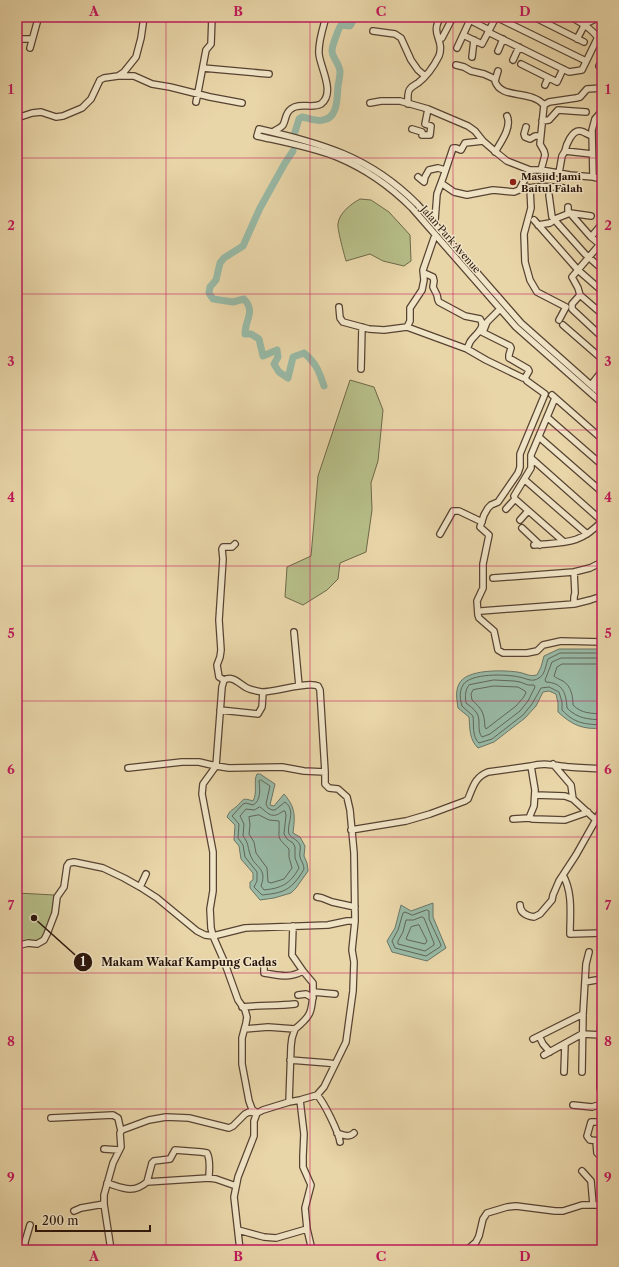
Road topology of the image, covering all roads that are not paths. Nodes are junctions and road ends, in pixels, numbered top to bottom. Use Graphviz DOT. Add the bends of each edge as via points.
graph roads {
  1 [pos="30,17"];
  2 [pos="36,17"];
  3 [pos="144,17"];
  4 [pos="212,17"];
  5 [pos="326,17"];
  6 [pos="441,17"];
  7 [pos="453,17"];
  8 [pos="464,17"];
  9 [pos="496,17"];
  10 [pos="534,17"];
  11 [pos="571,17"];
  12 [pos="600,17"];
  13 [pos="17,18"];
  14 [pos="470,20"];
  15 [pos="585,24"];
  16 [pos="374,31"];
  17 [pos="489,31"];
  18 [pos="463,35"];
  19 [pos="600,36"];
  20 [pos="442,38"];
  21 [pos="17,39"];
  22 [pos="32,39"];
  23 [pos="504,39"];
  24 [pos="577,39"];
  25 [pos="474,40"];
  26 [pos="584,42"];
  27 [pos="602,44"];
  28 [pos="519,47"];
  29 [pos="30,48"];
  30 [pos="457,48"];
  31 [pos="498,51"];
  32 [pos="472,57"];
  33 [pos="513,60"];
  34 [pos="602,60"];
  35 [pos="586,61"];
  36 [pos="521,64"];
  37 [pos="456,65"];
  38 [pos="599,66"];
  39 [pos="203,68"];
  40 [pos="563,69"];
  41 [pos="498,71"];
  42 [pos="269,74"];
  43 [pos="118,76"];
  44 [pos="425,76"];
  45 [pos="548,78"];
  46 [pos="495,79"];
  47 [pos="545,85"];
  48 [pos="602,88"];
  49 [pos="198,94"];
  50 [pos="196,102"];
  51 [pos="242,103"];
  52 [pos="370,103"];
  53 [pos="408,104"];
  54 [pos="544,105"];
  55 [pos="428,109"];
  56 [pos="586,112"];
  57 [pos="602,112"];
  58 [pos="507,116"];
  59 [pos="17,118"];
  60 [pos="542,121"];
  61 [pos="282,126"];
  62 [pos="526,127"];
  63 [pos="412,129"];
  64 [pos="272,132"];
  65 [pos="287,136"];
  66 [pos="540,136"];
  67 [pos="592,136"];
  68 [pos="483,140"];
  69 [pos="565,151"];
  70 [pos="495,152"];
  71 [pos="592,154"];
  72 [pos="445,170"];
  73 [pos="530,170"];
  74 [pos="541,170"];
  75 [pos="374,173"];
  76 [pos="559,173"];
  77 [pos="418,177"];
  78 [pos="593,177"];
  79 [pos="602,178"];
  80 [pos="441,183"];
  81 [pos="522,186"];
  82 [pos="530,188"];
  83 [pos="564,188"];
  84 [pos="549,196"];
  85 [pos="569,210"];
  86 [pos="591,216"];
  87 [pos="555,219"];
  88 [pos="435,220"];
  89 [pos="534,220"];
  90 [pos="538,225"];
  91 [pos="601,225"];
  92 [pos="591,237"];
  93 [pos="434,238"];
  94 [pos="601,245"];
  95 [pos="589,257"];
  96 [pos="602,269"];
  97 [pos="578,270"];
  98 [pos="424,273"];
  99 [pos="486,288"];
  100 [pos="602,291"];
  101 [pos="580,295"];
  102 [pos="340,307"];
  103 [pos="500,309"];
  104 [pos="602,314"];
  105 [pos="362,327"];
  106 [pos="406,327"];
  107 [pos="481,331"];
  108 [pos="602,337"];
  109 [pos="468,349"];
  110 [pos="602,359"];
  111 [pos="567,368"];
  112 [pos="361,369"];
  113 [pos="602,371"];
  114 [pos="525,378"];
  115 [pos="602,380"];
  116 [pos="593,387"];
  117 [pos="602,395"];
  118 [pos="602,403"];
  119 [pos="547,417"];
  120 [pos="539,437"];
  121 [pos="602,440"];
  122 [pos="531,458"];
  123 [pos="602,465"];
  124 [pos="525,480"];
  125 [pos="602,492"];
  126 [pos="514,499"];
  127 [pos="506,509"];
  128 [pos="528,511"];
  129 [pos="520,520"];
  130 [pos="602,521"];
  131 [pos="482,522"];
  132 [pos="522,528"];
  133 [pos="440,534"];
  134 [pos="587,534"];
  135 [pos="564,542"];
  136 [pos="235,544"];
  137 [pos="602,562"];
  138 [pos="572,572"];
  139 [pos="493,578"];
  140 [pos="602,596"];
  141 [pos="574,604"];
  142 [pos="481,611"];
  143 [pos="294,632"];
  144 [pos="602,642"];
  145 [pos="224,680"];
  146 [pos="299,686"];
  147 [pos="263,692"];
  148 [pos="220,710"];
  149 [pos="553,764"];
  150 [pos="216,766"];
  151 [pos="531,766"];
  152 [pos="128,768"];
  153 [pos="602,769"];
  154 [pos="326,772"];
  155 [pos="535,795"];
  156 [pos="573,799"];
  157 [pos="602,809"];
  158 [pos="588,812"];
  159 [pos="529,818"];
  160 [pos="513,819"];
  161 [pos="596,820"];
  162 [pos="352,830"];
  163 [pos="146,874"];
  164 [pos="563,875"];
  165 [pos="140,886"];
  166 [pos="317,897"];
  167 [pos="520,905"];
  168 [pos="355,907"];
  169 [pos="355,921"];
  170 [pos="293,926"];
  171 [pos="602,933"];
  172 [pos="213,936"];
  173 [pos="17,946"];
  174 [pos="589,952"];
  175 [pos="264,967"];
  176 [pos="303,971"];
  177 [pos="602,979"];
  178 [pos="585,982"];
  179 [pos="335,994"];
  180 [pos="298,995"];
  181 [pos="313,995"];
  182 [pos="295,1004"];
  183 [pos="242,1007"];
  184 [pos="602,1007"];
  185 [pos="583,1014"];
  186 [pos="602,1015"];
  187 [pos="245,1029"];
  188 [pos="295,1029"];
  189 [pos="582,1034"];
  190 [pos="601,1035"];
  191 [pos="539,1036"];
  192 [pos="533,1039"];
  193 [pos="565,1044"];
  194 [pos="550,1052"];
  195 [pos="601,1055"];
  196 [pos="544,1056"];
  197 [pos="290,1060"];
  198 [pos="335,1064"];
  199 [pos="564,1072"];
  200 [pos="582,1072"];
  201 [pos="601,1073"];
  202 [pos="602,1091"];
  203 [pos="317,1095"];
  204 [pos="300,1100"];
  205 [pos="288,1102"];
  206 [pos="602,1104"];
  207 [pos="573,1105"];
  208 [pos="257,1113"];
  209 [pos="51,1118"];
  210 [pos="602,1122"];
  211 [pos="121,1131"];
  212 [pos="337,1133"];
  213 [pos="354,1133"];
  214 [pos="599,1141"];
  215 [pos="340,1142"];
  216 [pos="104,1149"];
  217 [pos="118,1150"];
  218 [pos="602,1157"];
  219 [pos="582,1171"];
  220 [pos="209,1178"];
  221 [pos="147,1182"];
  222 [pos="107,1183"];
  223 [pos="236,1186"];
  224 [pos="104,1204"];
  225 [pos="593,1205"];
  226 [pos="602,1205"];
  227 [pos="74,1211"];
  228 [pos="30,1226"];
  229 [pos="238,1230"];
  230 [pos="307,1230"];
  231 [pos="25,1250"];
  232 [pos="111,1250"];
  233 [pos="240,1250"];
  234 [pos="312,1250"];
  235 [pos="467,1250"];
  1 -- 2 [label="street"];
  1 -- 13 [label="street"];
  2 -- 22 [label="street" via="38,19"];
  3 -- 43 [label="street" via="136,58"];
  4 -- 39 [label="street" via="211,44 206,49"];
  5 -- 61 [label="street" via="319,47 327,83 325,99 318,105 292,108 287,112"];
  6 -- 44 [label="street" via="436,34 441,44 440,52"];
  7 -- 20 [label="street"];
  8 -- 14 [label="street"];
  9 -- 17 [label="street"];
  9 -- 35 [label="street"];
  10 -- 24 [label="street"];
  11 -- 15 [label="street"];
  12 -- 15 [label="street"];
  14 -- 17 [label="street"];
  14 -- 18 [label="street"];
  15 -- 19 [label="street"];
  15 -- 24 [label="street"];
  16 -- 44 [label="street" via="395,34 401,38 411,60"];
  17 -- 23 [label="street"];
  17 -- 25 [label="street" via="482,44"];
  18 -- 25 [label="street"];
  18 -- 30 [label="street"];
  19 -- 27 [label="street"];
  19 -- 35 [label="street"];
  21 -- 22 [label="street"];
  22 -- 29 [label="street"];
  23 -- 28 [label="street"];
  23 -- 31 [label="street"];
  24 -- 26 [label="street"];
  25 -- 32 [label="street"];
  28 -- 33 [label="street"];
  28 -- 40 [label="street"];
  34 -- 38 [label="street"];
  35 -- 40 [label="street" via="582,70 569,72"];
  36 -- 45 [label="street"];
  37 -- 46 [label="street"];
  39 -- 42 [label="street"];
  39 -- 49 [label="street"];
  40 -- 45 [label="street" via="557,82"];
  41 -- 46 [label="street"];
  43 -- 49 [label="street" via="134,76 152,84"];
  43 -- 59 [label="street" via="100,80 87,104 70,113 56,117 41,112"];
  44 -- 53 [label="street" via="410,88"];
  45 -- 47 [label="street"];
  46 -- 54 [label="street" via="497,86 503,91 535,98"];
  48 -- 54 [label="street" via="588,89 580,97"];
  49 -- 50 [label="street"];
  49 -- 51 [label="street"];
  52 -- 53 [label="street" via="400,101"];
  53 -- 55 [label="street"];
  54 -- 60 [label="street"];
  55 -- 63 [label="street" via="424,124 431,126 430,135 422,135 421,131"];
  55 -- 68 [label="street" via="468,126"];
  56 -- 60 [label="street" via="558,110 549,120"];
  57 -- 67 [label="street" via="595,119"];
  58 -- 70 [label="street" via="506,132"];
  60 -- 66 [label="street"];
  61 -- 64 [label="street"];
  61 -- 65 [label="street"];
  62 -- 66 [label="street" via="525,137 530,139"];
  64 -- 65 [label="street, Jalan Park Avenue"];
  64 -- 75 [label="street, Jalan Park Avenue" via="259,129 257,136 326,153"];
  65 -- 75 [label="street, Jalan Park Avenue" via="322,145 359,160"];
  66 -- 74 [label="street" via="540,144 545,153"];
  67 -- 69 [label="street" via="577,131 569,139"];
  67 -- 71 [label="street"];
  68 -- 70 [label="street"];
  68 -- 72 [label="street" via="465,143 461,150 453,148"];
  69 -- 71 [label="street"];
  69 -- 76 [label="street"];
  70 -- 73 [label="street" via="507,161"];
  71 -- 78 [label="street"];
  72 -- 77 [label="street" via="429,170 424,182"];
  72 -- 80 [label="street"];
  73 -- 74 [label="street"];
  73 -- 81 [label="street"];
  74 -- 76 [label="street"];
  75 -- 99 [label="street, Jalan Park Avenue" via="398,186 417,204"];
  76 -- 78 [label="street"];
  78 -- 79 [label="street"];
  80 -- 81 [label="street" via="454,192 467,196 492,190 514,192"];
  80 -- 88 [label="street" via="436,199"];
  81 -- 82 [label="street"];
  82 -- 83 [label="street"];
  82 -- 110 [label="street" via="531,208 524,234 525,262 530,280 537,292 566,307 561,323"];
  84 -- 87 [label="street" via="552,217"];
  85 -- 86 [label="street"];
  85 -- 87 [label="street"];
  85 -- 92 [label="street"];
  87 -- 90 [label="street" via="550,223"];
  87 -- 95 [label="street"];
  89 -- 90 [label="street"];
  90 -- 97 [label="street"];
  91 -- 92 [label="street"];
  92 -- 94 [label="street"];
  93 -- 98 [label="street"];
  94 -- 95 [label="street"];
  95 -- 96 [label="street"];
  95 -- 97 [label="street"];
  97 -- 100 [label="street"];
  97 -- 101 [label="street" via="572,277"];
  98 -- 106 [label="street" via="422,290 410,308 410,321"];
  98 -- 107 [label="street" via="433,277 432,287 439,302 465,316 480,319"];
  99 -- 103 [label="street, Jalan Park Avenue"];
  99 -- 111 [label="street, Jalan Park Avenue"];
  101 -- 104 [label="street"];
  101 -- 108 [label="street" via="572,304 572,310"];
  102 -- 105 [label="street" via="341,320"];
  103 -- 107 [label="street" via="486,322"];
  103 -- 111 [label="street, Jalan Park Avenue" via="527,338"];
  105 -- 106 [label="street" via="384,330"];
  105 -- 112 [label="street"];
  106 -- 109 [label="street"];
  107 -- 109 [label="street" via="471,341"];
  107 -- 114 [label="street" via="510,346 510,358 529,371"];
  109 -- 114 [label="street"];
  111 -- 116 [label="street, Jalan Park Avenue"];
  111 -- 118 [label="street, Jalan Park Avenue"];
  113 -- 116 [label="street"];
  114 -- 131 [label="street" via="545,396 520,454 518,473 498,502 488,508"];
  115 -- 116 [label="street"];
  116 -- 117 [label="street, Jalan Park Avenue"];
  119 -- 120 [label="street"];
  119 -- 121 [label="street" via="554,397"];
  119 -- 123 [label="street"];
  120 -- 122 [label="street"];
  120 -- 125 [label="street"];
  122 -- 124 [label="street" via="531,468"];
  122 -- 130 [label="street"];
  124 -- 126 [label="street"];
  124 -- 134 [label="street"];
  126 -- 127 [label="street"];
  126 -- 128 [label="street"];
  128 -- 129 [label="street"];
  128 -- 135 [label="street"];
  130 -- 134 [label="street"];
  131 -- 133 [label="street" via="459,511 453,511"];
  131 -- 144 [label="street" via="480,527 489,536 483,564 483,588 477,601 478,615 494,631 498,650 503,653 527,653 562,641"];
  132 -- 135 [label="street" via="537,545"];
  134 -- 135 [label="street" via="579,539"];
  136 -- 145 [label="street" via="222,549 224,558 219,620 221,650 217,670 219,677"];
  137 -- 138 [label="street"];
  138 -- 139 [label="street"];
  138 -- 141 [label="street"];
  140 -- 141 [label="street"];
  141 -- 142 [label="street"];
  143 -- 146 [label="street"];
  145 -- 147 [label="street" via="233,679 251,690"];
  145 -- 148 [label="street"];
  146 -- 147 [label="street"];
  146 -- 154 [label="street" via="314,684 320,690"];
  147 -- 148 [label="street" via="262,707 258,714"];
  148 -- 150 [label="street"];
  149 -- 151 [label="street"];
  149 -- 153 [label="street"];
  149 -- 156 [label="street" via="571,785"];
  150 -- 152 [label="street" via="202,762 182,762"];
  150 -- 154 [label="street" via="282,767"];
  150 -- 172 [label="street" via="203,784 202,794 213,852 213,891 210,909"];
  151 -- 155 [label="street"];
  151 -- 162 [label="street" via="482,774 465,802 406,822"];
  154 -- 162 [label="street" via="326,786 338,789 347,797"];
  155 -- 156 [label="street" via="565,796"];
  155 -- 159 [label="street"];
  156 -- 158 [label="street"];
  157 -- 158 [label="street"];
  157 -- 161 [label="street"];
  158 -- 159 [label="street" via="562,820"];
  158 -- 161 [label="street"];
  159 -- 160 [label="street"];
  161 -- 164 [label="street"];
  162 -- 168 [label="street"];
  163 -- 165 [label="street"];
  164 -- 167 [label="street" via="552,900 539,916 524,914"];
  164 -- 171 [label="street" via="568,884 570,934"];
  165 -- 172 [label="street" via="197,931"];
  165 -- 173 [label="street" via="102,868 70,862 46,937 38,944 26,943"];
  166 -- 168 [label="street"];
  168 -- 169 [label="street"];
  169 -- 170 [label="street"];
  169 -- 198 [label="street" via="352,950 353,991 346,1042"];
  170 -- 172 [label="street" via="245,928"];
  170 -- 176 [label="street" via="292,955"];
  172 -- 183 [label="street"];
  174 -- 178 [label="street"];
  175 -- 176 [label="street" via="264,973 283,976"];
  176 -- 181 [label="street" via="313,983"];
  177 -- 178 [label="street"];
  178 -- 185 [label="street"];
  179 -- 181 [label="street"];
  180 -- 181 [label="street"];
  181 -- 188 [label="street" via="310,1013"];
  182 -- 183 [label="street"];
  183 -- 187 [label="street" via="247,1017"];
  184 -- 186 [label="street"];
  185 -- 189 [label="street"];
  185 -- 191 [label="street"];
  186 -- 190 [label="street"];
  187 -- 188 [label="street"];
  187 -- 208 [label="street" via="242,1038 242,1064 249,1101"];
  188 -- 197 [label="street"];
  189 -- 190 [label="street"];
  189 -- 193 [label="street"];
  189 -- 200 [label="street"];
  190 -- 195 [label="street"];
  191 -- 192 [label="street"];
  191 -- 194 [label="street"];
  193 -- 194 [label="street"];
  193 -- 199 [label="street"];
  194 -- 196 [label="street"];
  195 -- 201 [label="street"];
  197 -- 198 [label="street"];
  197 -- 205 [label="street"];
  198 -- 203 [label="street" via="324,1087"];
  201 -- 202 [label="street"];
  203 -- 204 [label="street"];
  203 -- 212 [label="street" via="322,1100"];
  204 -- 205 [label="street"];
  204 -- 230 [label="street" via="304,1134 303,1167 311,1185 305,1208"];
  205 -- 208 [label="street"];
  206 -- 207 [label="street" via="592,1107"];
  208 -- 211 [label="street" via="245,1114 229,1128 189,1118 166,1117 149,1120"];
  208 -- 223 [label="street" via="254,1136"];
  209 -- 211 [label="street" via="115,1116 118,1118"];
  210 -- 214 [label="street" via="591,1122 587,1138"];
  211 -- 217 [label="street"];
  212 -- 213 [label="street" via="347,1136"];
  212 -- 215 [label="street"];
  214 -- 218 [label="street" via="597,1153"];
  216 -- 217 [label="street"];
  217 -- 222 [label="street"];
  219 -- 225 [label="street" via="591,1181"];
  220 -- 221 [label="street"];
  220 -- 221 [label="street" via="207,1153 175,1150 170,1159 152,1163"];
  220 -- 223 [label="street"];
  221 -- 222 [label="street" via="132,1189"];
  222 -- 224 [label="street"];
  223 -- 229 [label="street" via="234,1197"];
  224 -- 227 [label="street"];
  224 -- 232 [label="street"];
  225 -- 226 [label="street"];
  225 -- 235 [label="street" via="555,1212 516,1206 487,1213 476,1242"];
  228 -- 231 [label="street"];
  229 -- 230 [label="street" via="276,1238"];
  229 -- 233 [label="street"];
  230 -- 234 [label="street"];
}
